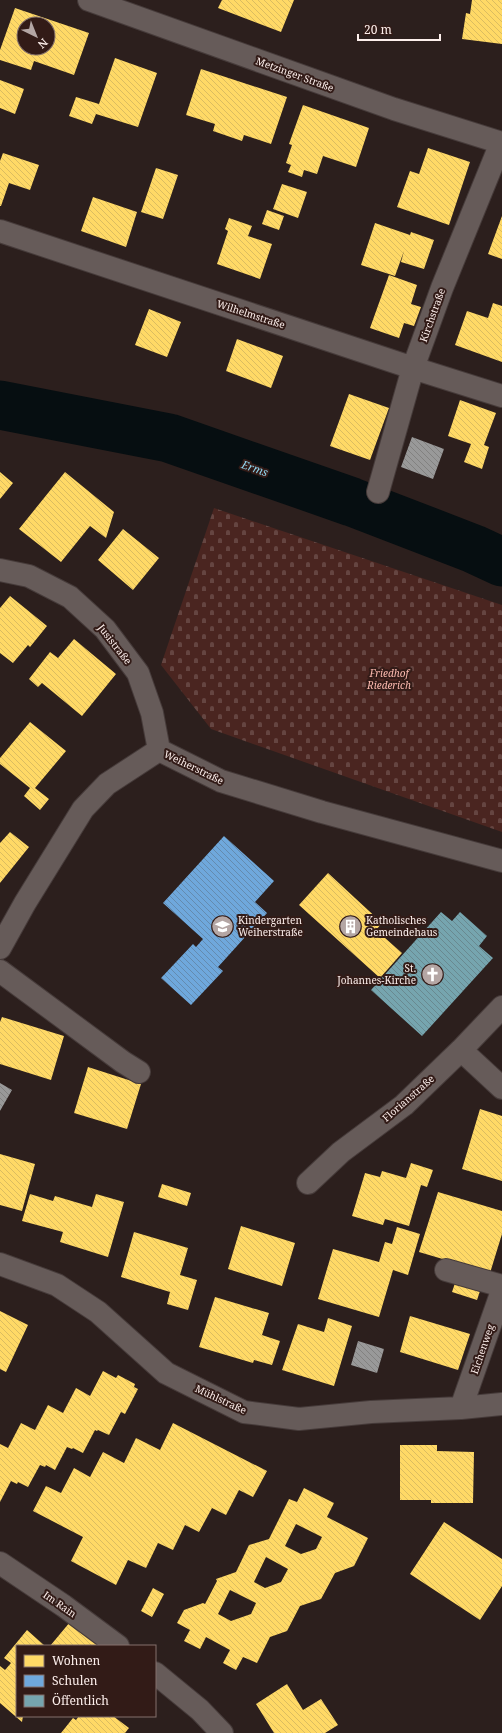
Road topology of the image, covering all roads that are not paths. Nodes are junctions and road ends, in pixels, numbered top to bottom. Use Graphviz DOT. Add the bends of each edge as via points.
graph roads {
  1 [pos="89,0"];
  2 [pos="502,143"];
  3 [pos="0,231"];
  4 [pos="413,368"];
  5 [pos="502,396"];
  6 [pos="378,492"];
  7 [pos="0,570"];
  8 [pos="159,750"];
  9 [pos="502,861"];
  10 [pos="0,948"];
  11 [pos="0,970"];
  12 [pos="502,1007"];
  13 [pos="462,1050"];
  14 [pos="139,1072"];
  15 [pos="502,1088"];
  16 [pos="308,1183"];
  17 [pos="0,1264"];
  18 [pos="446,1270"];
  19 [pos="502,1286"];
  20 [pos="502,1291"];
  21 [pos="502,1404"];
  22 [pos="461,1408"];
  23 [pos="0,1563"];
  24 [pos="117,1645"];
  25 [pos="156,1674"];
  26 [pos="222,1733"];
  1 -- 2 [label="street, Metzinger Straße" via="394,109"];
  2 -- 4 [label="street, Kirchstraße" via="442,288"];
  3 -- 4 [label="street, Wilhelmstraße"];
  4 -- 5 [label="street, Wilhelmstraße"];
  4 -- 6 [label="street, Kirchstraße"];
  7 -- 8 [label="street, Jusistraße" via="29,576 70,597 105,629 138,673 152,713"];
  8 -- 9 [label="street, Weiherstraße" via="221,781 322,812"];
  8 -- 10 [label="street, Weiherstraße" via="107,784 82,808"];
  11 -- 14 [label="street"];
  12 -- 13 [label="street, Florianstraße"];
  13 -- 15 [label="street"];
  13 -- 16 [label="street, Florianstraße" via="404,1105 341,1152"];
  17 -- 22 [label="street, Mühlstraße" via="57,1285 98,1312 166,1372 244,1412 299,1419 371,1412"];
  18 -- 19 [label="street"];
  20 -- 22 [label="street, Eichenweg"];
  21 -- 22 [label="street, Mühlstraße"];
  23 -- 24 [label="street, Im Rain"];
  25 -- 26 [label="street" via="200,1710"];
}
